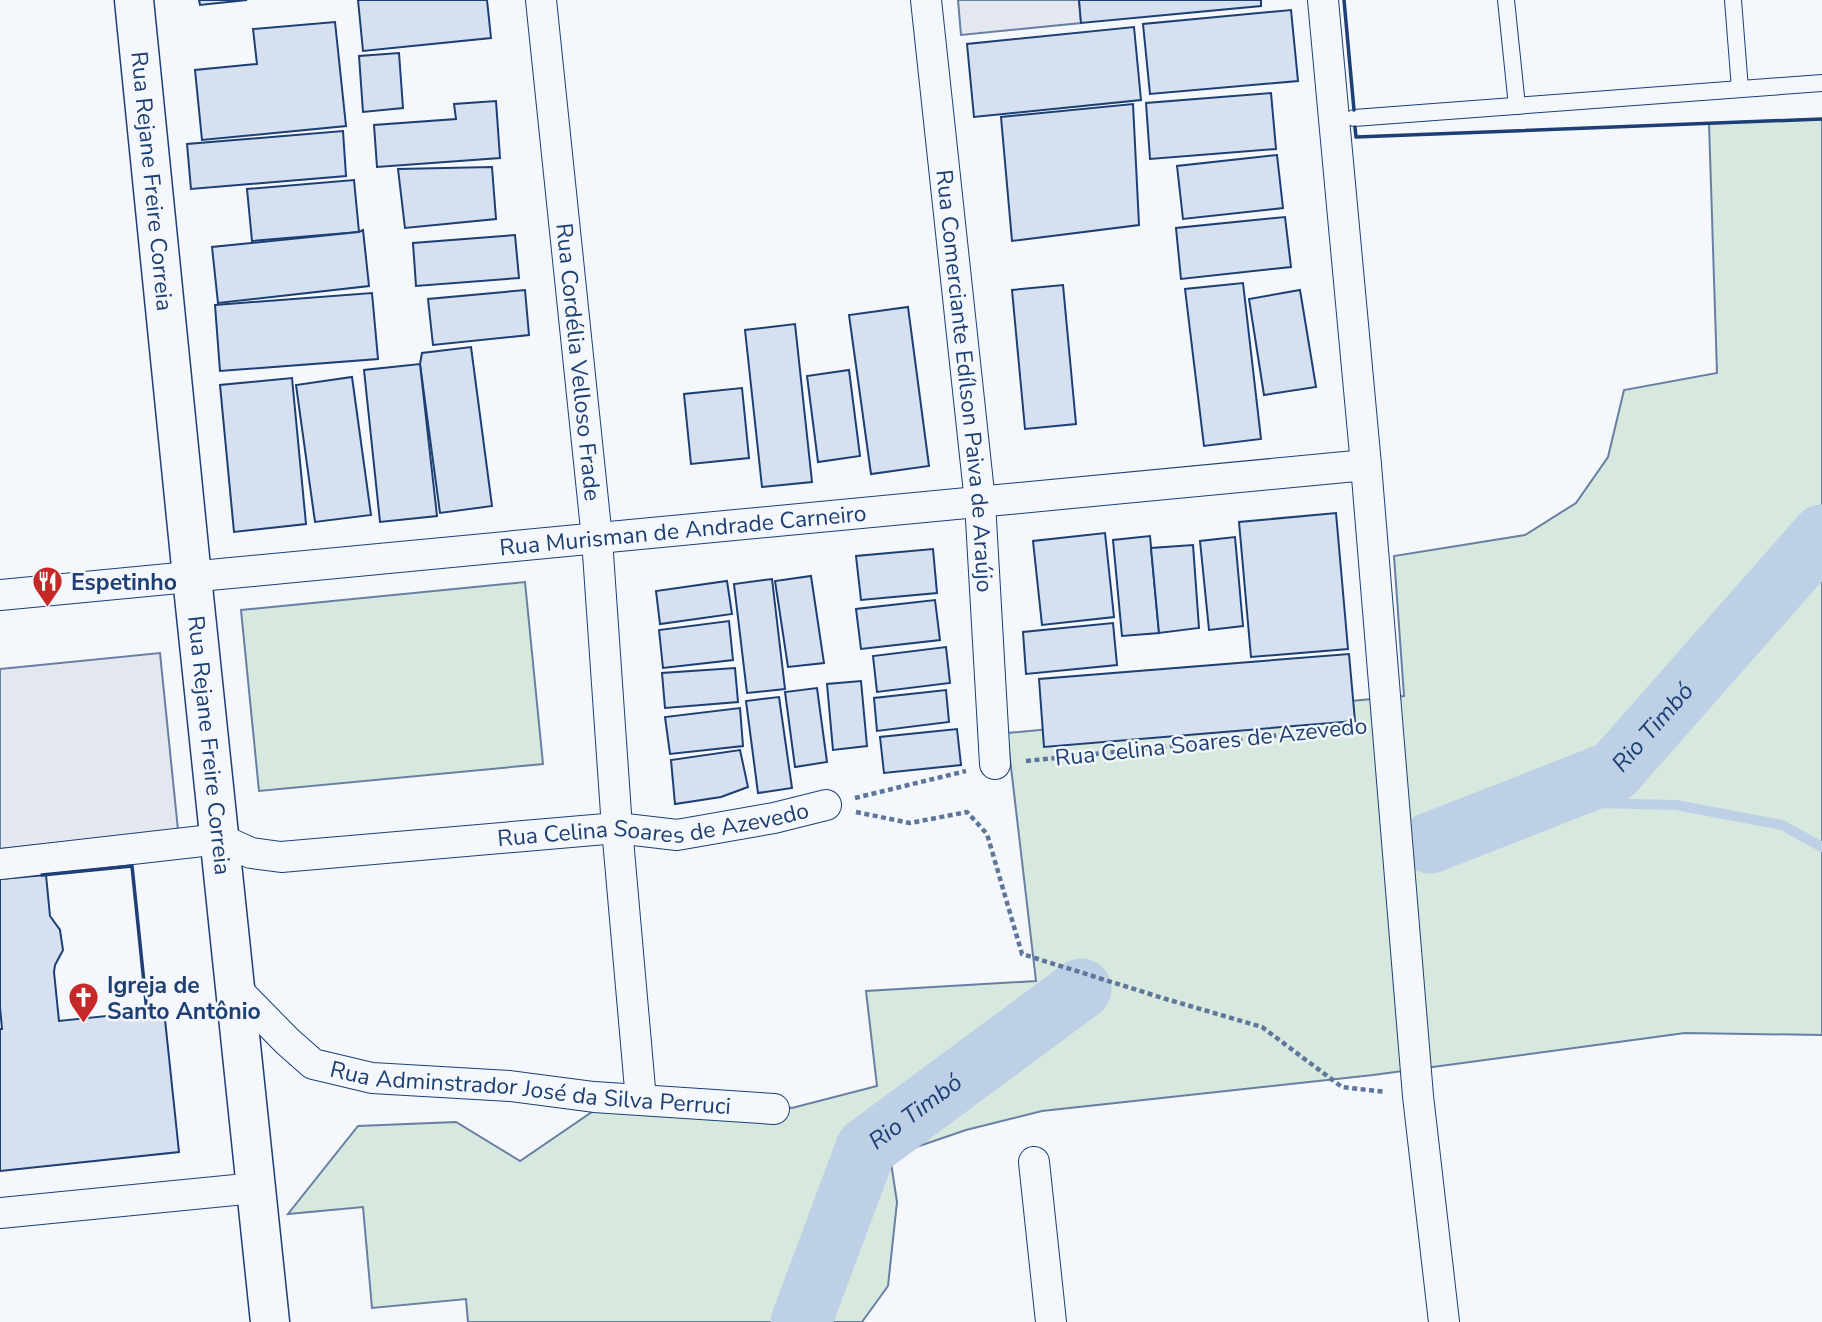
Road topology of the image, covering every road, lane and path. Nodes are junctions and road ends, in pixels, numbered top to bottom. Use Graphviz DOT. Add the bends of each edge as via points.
graph roads {
  1 [pos="134,0"];
  2 [pos="541,0"];
  3 [pos="926,0"];
  4 [pos="1323,0"];
  5 [pos="1506,0"];
  6 [pos="1733,0"];
  7 [pos="1822,83"];
  8 [pos="1740,89"];
  9 [pos="1517,106"];
  10 [pos="1345,118"];
  11 [pos="1366,465"];
  12 [pos="980,502"];
  13 [pos="597,539"];
  14 [pos="192,577"];
  15 [pos="0,595"];
  16 [pos="1387,724"];
  17 [pos="995,764"];
  18 [pos="826,805"];
  19 [pos="617,828"];
  20 [pos="220,839"];
  21 [pos="0,864"];
  22 [pos="236,989"];
  23 [pos="1418,1096"];
  24 [pos="641,1100"];
  25 [pos="774,1110"];
  26 [pos="1034,1162"];
  27 [pos="256,1188"];
  28 [pos="0,1213"];
  29 [pos="270,1322"];
  30 [pos="1051,1322"];
  31 [pos="1444,1322"];
  1 -- 14 [label="street, Rua Rejane Freire Correia"];
  2 -- 13 [label="street, Rua Cordélia Velloso Frade"];
  3 -- 12 [label="street, Rua Comerciante Edílson Paiva de Araújo"];
  4 -- 10 [label="street"];
  5 -- 9 [label="lane"];
  6 -- 8 [label="lane"];
  7 -- 8 [label="lane"];
  8 -- 9 [label="lane"];
  9 -- 10 [label="lane"];
  10 -- 11 [label="street"];
  11 -- 12 [label="street, Rua Murisman de Andrade Carneiro"];
  11 -- 16 [label="street"];
  12 -- 13 [label="street, Rua Murisman de Andrade Carneiro"];
  12 -- 17 [label="street, Rua Comerciante Edílson Paiva de Araújo"];
  13 -- 14 [label="street, Rua Murisman de Andrade Carneiro"];
  13 -- 19 [label="street, Rua Cordélia Velloso Frade"];
  14 -- 15 [label="street, Rua Murisman de Andrade Carneiro"];
  14 -- 20 [label="street, Rua Rejane Freire Correia"];
  16 -- 17 [label="path, Rua Celina Soares de Azevedo"];
  16 -- 23 [label="street"];
  17 -- 18 [label="path, Rua Celina Soares de Azevedo"];
  18 -- 19 [label="street, Rua Celina Soares de Azevedo" via="677,835"];
  18 -- 23 [label="path" via="910,823 967,812 987,834 1022,954 1262,1027 1342,1087"];
  19 -- 20 [label="street, Rua Celina Soares de Azevedo" via="281,857 251,853"];
  19 -- 24 [label="street, Rua Cordélia Velloso Frade"];
  20 -- 21 [label="street"];
  20 -- 22 [label="street, Rua Rejane Freire Correia"];
  22 -- 24 [label="street, Rua Adminstrador José da Silva Perruci" via="313,1064 372,1079 510,1086"];
  22 -- 27 [label="street, Rua Rejane Freire Correia"];
  23 -- 31 [label="street"];
  24 -- 25 [label="street, Rua Adminstrador José da Silva Perruci"];
  26 -- 30 [label="street"];
  27 -- 28 [label="street"];
  27 -- 29 [label="street, Rua Rejane Freire Correia"];
}
